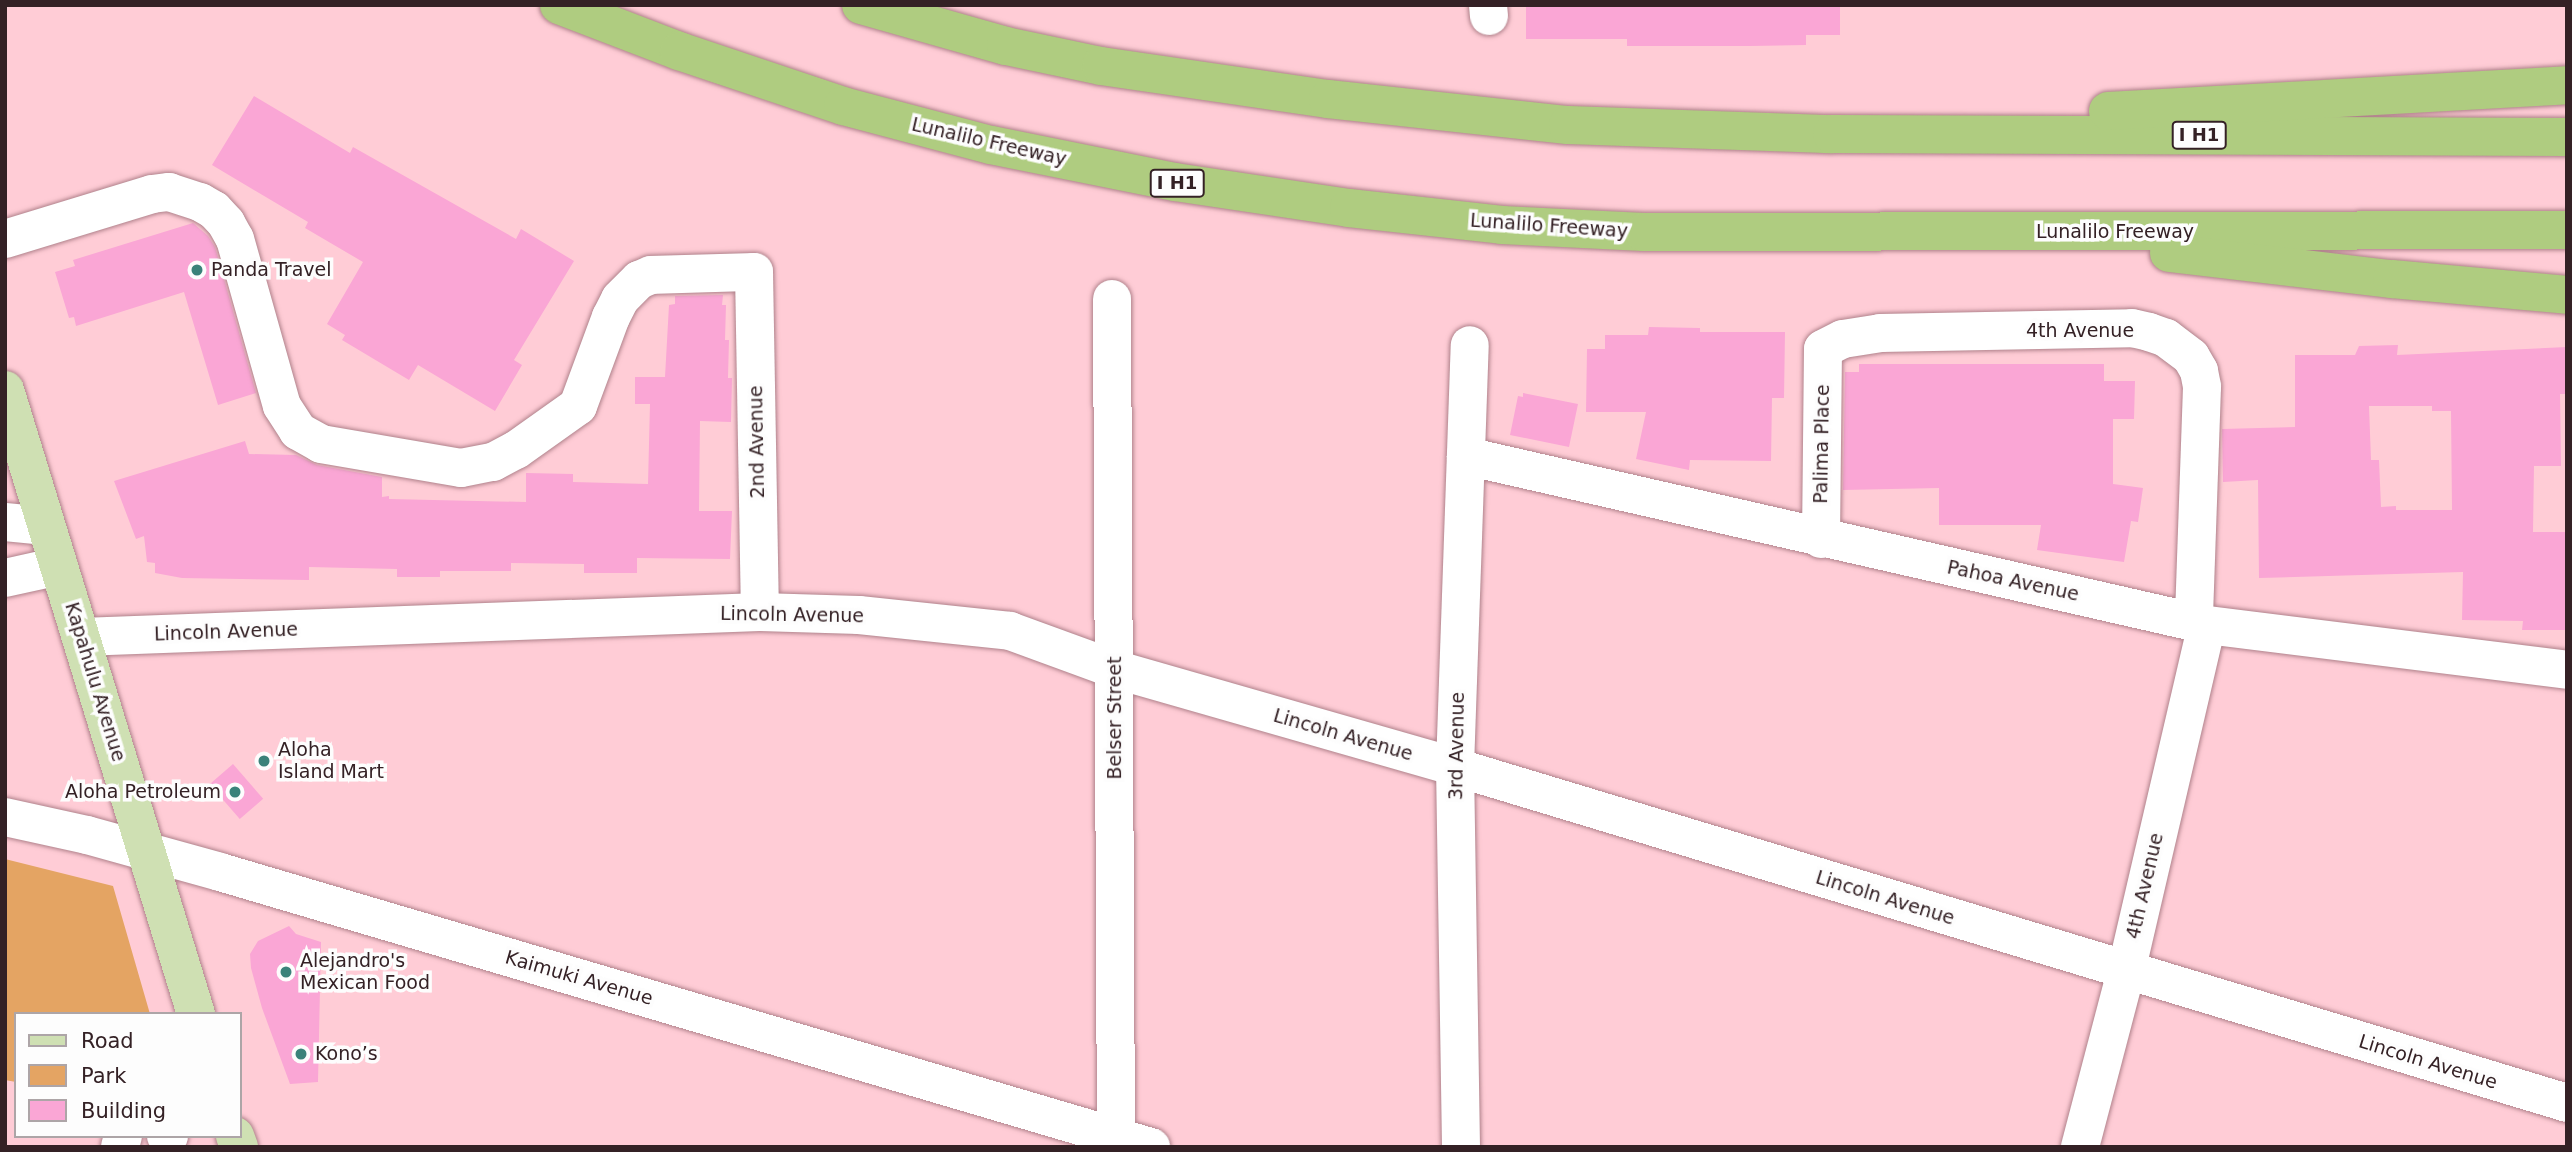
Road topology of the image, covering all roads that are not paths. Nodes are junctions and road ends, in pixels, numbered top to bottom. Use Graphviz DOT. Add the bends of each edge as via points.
graph roads {
  1 [pos="559,5"];
  2 [pos="861,5"];
  3 [pos="2567,85"];
  4 [pos="1832,134"];
  5 [pos="2567,137"];
  6 [pos="2567,230"];
  7 [pos="1979,232"];
  8 [pos="5,239"];
  9 [pos="2567,295"];
  10 [pos="1112,299"];
  11 [pos="1470,345"];
  12 [pos="1823,349"];
  13 [pos="5,390"];
  14 [pos="1466,456"];
  15 [pos="5,522"];
  16 [pos="46,526"];
  17 [pos="1821,539"];
  18 [pos="59,566"];
  19 [pos="5,578"];
  20 [pos="760,612"];
  21 [pos="2200,623"];
  22 [pos="81,637"];
  23 [pos="1114,669"];
  24 [pos="2567,670"];
  25 [pos="1455,767"];
  26 [pos="5,817"];
  27 [pos="146,853"];
  28 [pos="2126,972"];
  29 [pos="195,1012"];
  30 [pos="2567,1103"];
  31 [pos="1133,1142"];
  32 [pos="1461,1147"];
  33 [pos="2080,1147"];
  1 -- 7 [label="highway, Lunalilo Freeway / I H1" via="843,106 991,145 1175,182 1502,225 1644,232"];
  2 -- 4 [label="highway, I H1" via="1006,46 1214,84 1568,125"];
  3 -- 4 [label="highway" via="2119,110"];
  4 -- 5 [label="highway, I H1"];
  6 -- 7 [label="highway, Lunalilo Freeway / I H1"];
  7 -- 9 [label="highway"];
  8 -- 20 [label="street, 2nd Avenue" via="152,194 169,192 200,202 214,210 235,239 282,406 298,431 321,443 461,468 493,462 516,450 578,406 611,317 620,299 639,280 650,275 754,272"];
  10 -- 23 [label="street, Belser Street"];
  11 -- 14 [label="street, 3rd Avenue"];
  12 -- 17 [label="street, Palima Place"];
  12 -- 21 [label="street, 4th Avenue" via="1843,339 1880,332 2132,328 2179,346 2199,371 2202,387"];
  13 -- 16 [label="main road, Kapahulu Avenue"];
  14 -- 17 [label="street, Pahoa Avenue"];
  14 -- 25 [label="street, 3rd Avenue"];
  15 -- 16 [label="street"];
  16 -- 18 [label="main road, Kapahulu Avenue"];
  17 -- 21 [label="street, Pahoa Avenue"];
  18 -- 19 [label="street"];
  18 -- 22 [label="main road, Kapahulu Avenue"];
  20 -- 22 [label="street, Lincoln Avenue"];
  20 -- 23 [label="street, Lincoln Avenue" via="859,615 1010,631"];
  21 -- 24 [label="street, Pahoa Avenue"];
  21 -- 28 [label="street, 4th Avenue"];
  22 -- 27 [label="main road, Kapahulu Avenue"];
  23 -- 25 [label="street, Lincoln Avenue"];
  23 -- 31 [label="street, Belser Street"];
  25 -- 28 [label="street, Lincoln Avenue"];
  25 -- 32 [label="street, 3rd Avenue"];
  26 -- 27 [label="street, Kaimuki Avenue"];
  27 -- 29 [label="main road, Kapahulu Avenue"];
  27 -- 31 [label="street, Kaimuki Avenue"];
  28 -- 30 [label="street, Lincoln Avenue"];
  28 -- 33 [label="street, 4th Avenue"];
}
